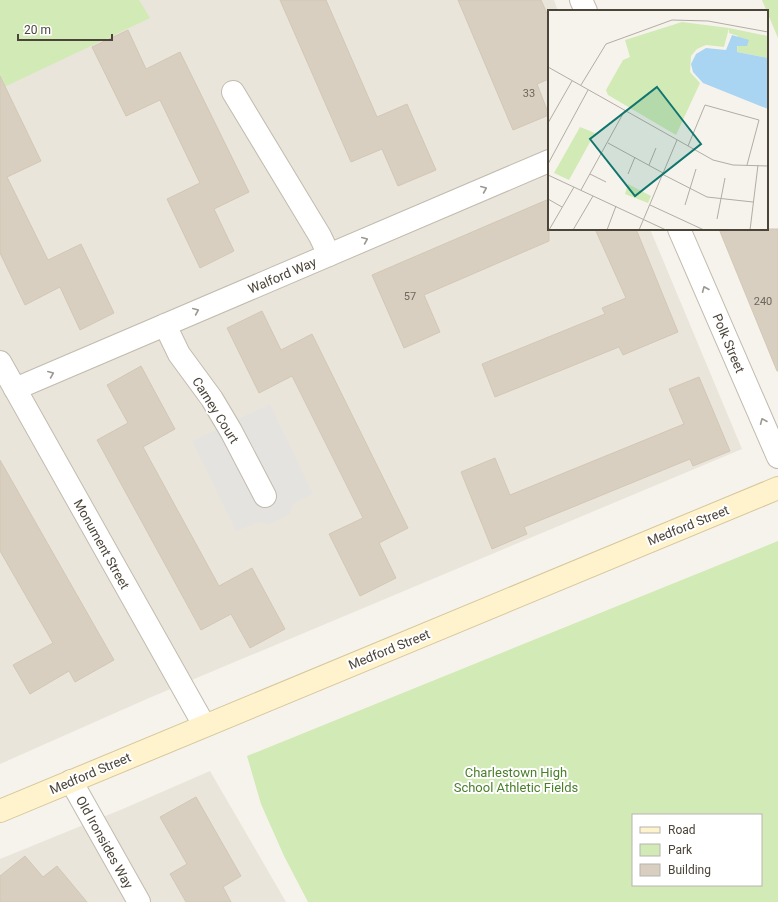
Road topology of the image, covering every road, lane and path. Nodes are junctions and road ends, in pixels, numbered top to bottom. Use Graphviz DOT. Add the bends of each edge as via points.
graph roads {
  1 [pos="581,0"];
  2 [pos="586,10"];
  3 [pos="233,92"];
  4 [pos="548,161"];
  5 [pos="679,230"];
  6 [pos="329,255"];
  7 [pos="165,325"];
  8 [pos="6,376"];
  9 [pos="778,457"];
  10 [pos="778,488"];
  11 [pos="265,496"];
  12 [pos="204,725"];
  13 [pos="71,781"];
  14 [pos="0,811"];
  15 [pos="139,902"];
  1 -- 2 [label="street"];
  3 -- 6 [label="street"];
  6 -- 4 [label="street, Walford Way, one-way"];
  9 -- 5 [label="street, Polk Street, one-way"];
  7 -- 6 [label="street, Walford Way, one-way"];
  8 -- 7 [label="street, Walford Way, one-way"];
  7 -- 11 [label="street, Carney Court" via="179,354 212,399"];
  8 -- 12 [label="street, Monument Street"];
  10 -- 12 [label="main road, Medford Street"];
  12 -- 13 [label="main road, Medford Street"];
  13 -- 14 [label="main road, Medford Street"];
  13 -- 15 [label="street, Old Ironsides Way"];
}
